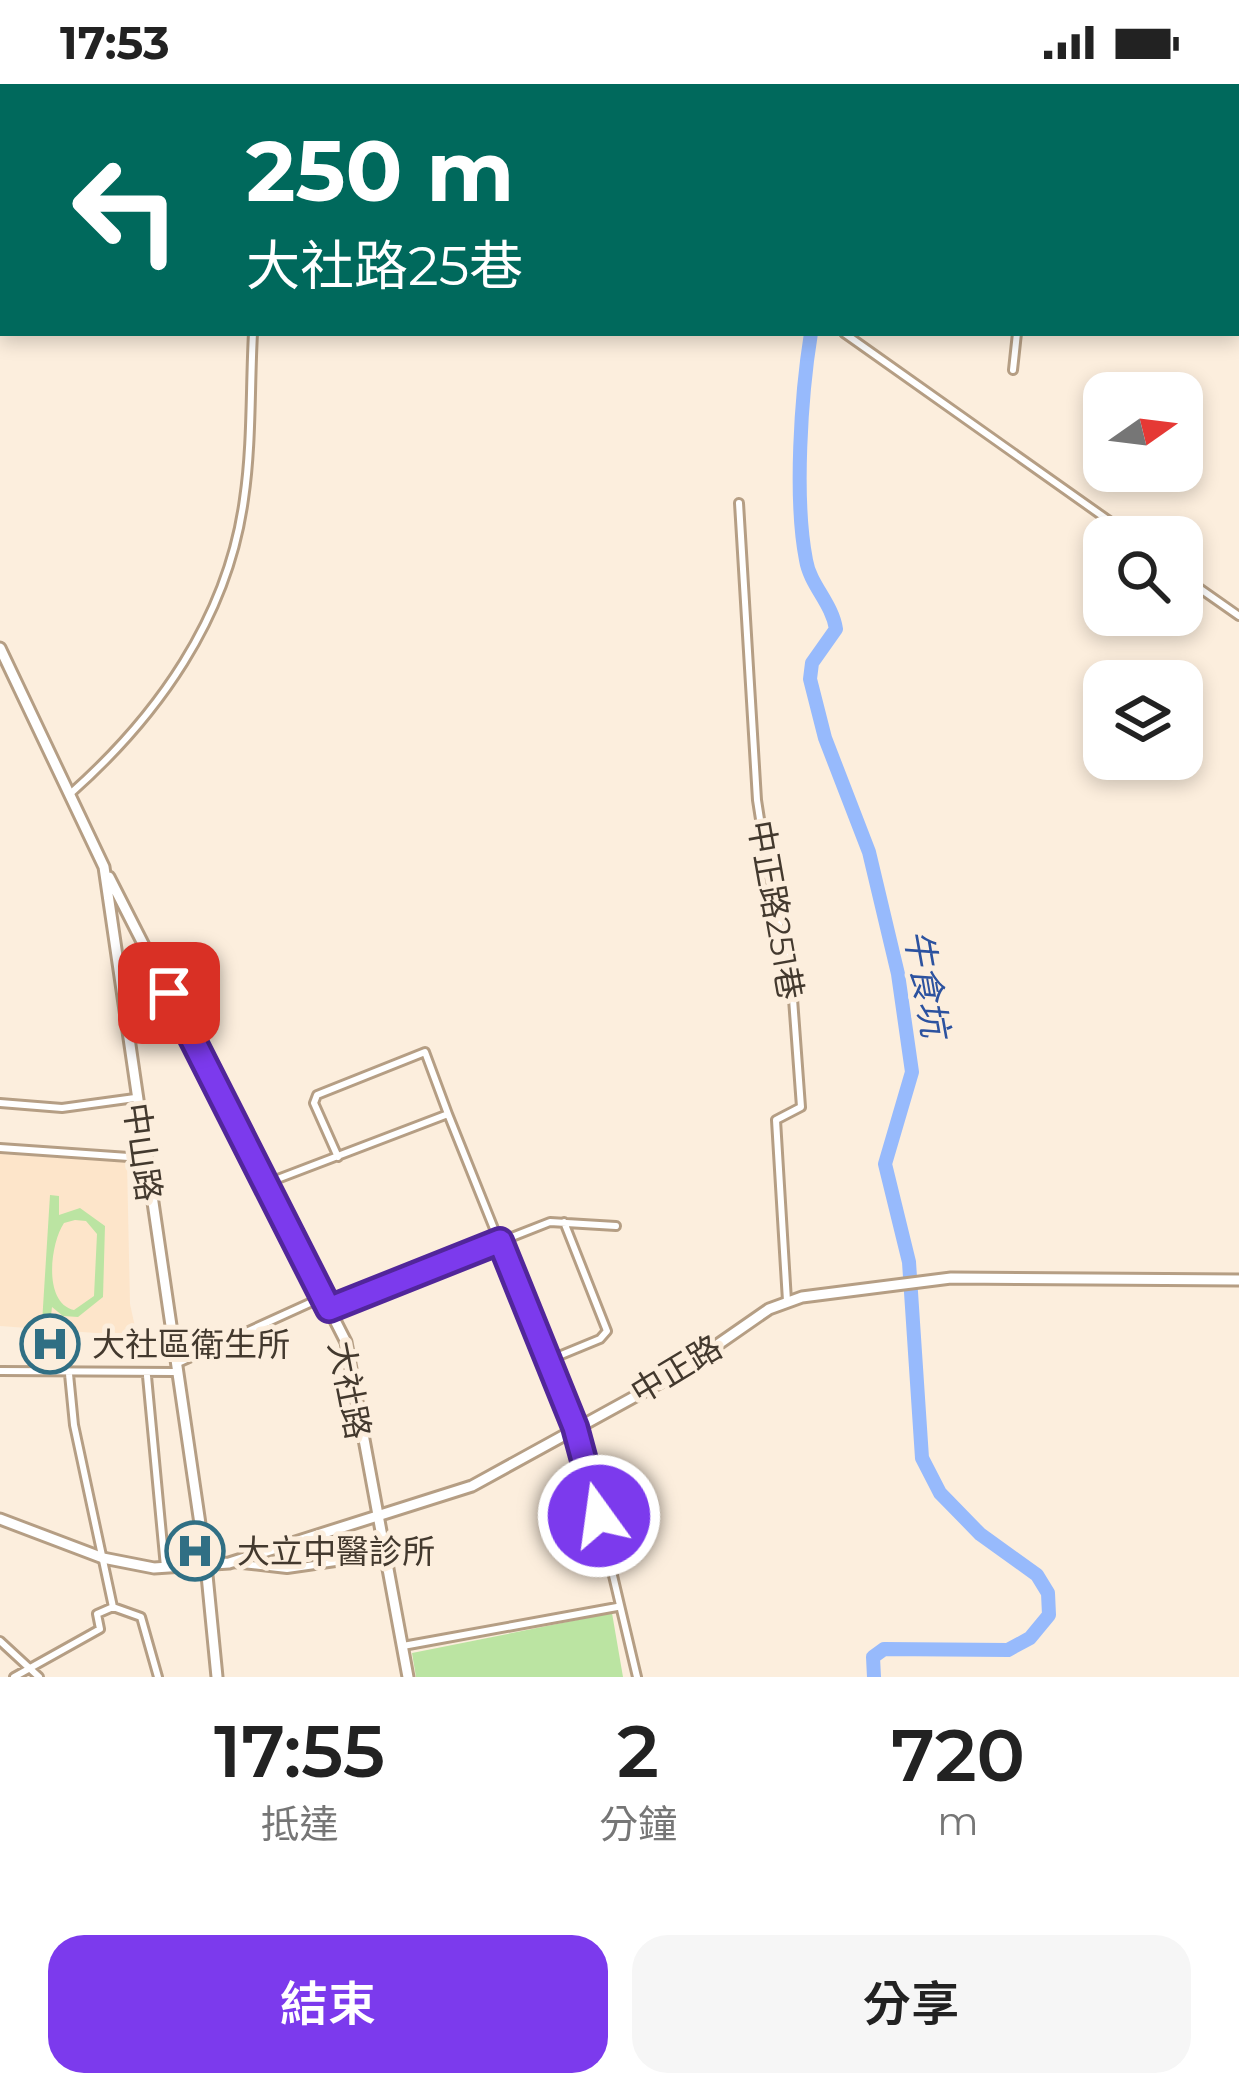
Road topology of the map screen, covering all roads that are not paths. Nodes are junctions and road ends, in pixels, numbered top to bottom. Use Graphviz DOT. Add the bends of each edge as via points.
graph roads {
  1 [pos="253,336"];
  2 [pos="848,336"];
  3 [pos="1017,336"];
  4 [pos="1013,370"];
  5 [pos="739,503"];
  6 [pos="1102,516"];
  7 [pos="1203,591"];
  8 [pos="1239,616"];
  9 [pos="0,648"];
  10 [pos="70,794"];
  11 [pos="104,867"];
  12 [pos="135,1098"];
  13 [pos="0,1103"];
  14 [pos="448,1114"];
  15 [pos="0,1148"];
  16 [pos="338,1157"];
  17 [pos="143,1158"];
  18 [pos="267,1184"];
  19 [pos="564,1222"];
  20 [pos="616,1226"];
  21 [pos="500,1241"];
  22 [pos="1239,1280"];
  23 [pos="323,1298"];
  24 [pos="788,1300"];
  25 [pos="329,1309"];
  26 [pos="548,1360"];
  27 [pos="176,1368"];
  28 [pos="0,1371"];
  29 [pos="69,1374"];
  30 [pos="147,1376"];
  31 [pos="575,1427"];
  32 [pos="375,1516"];
  33 [pos="0,1519"];
  34 [pos="385,1555"];
  35 [pos="103,1558"];
  36 [pos="229,1563"];
  37 [pos="206,1564"];
  38 [pos="165,1567"];
  39 [pos="113,1607"];
  40 [pos="617,1607"];
  41 [pos="2,1646"];
  42 [pos="403,1646"];
  43 [pos="32,1670"];
  44 [pos="14,1677"];
  45 [pos="39,1677"];
  46 [pos="158,1677"];
  47 [pos="217,1677"];
  48 [pos="408,1677"];
  49 [pos="637,1677"];
  1 -- 10 [label="street" via="244,498 220,589 172,681 118,751"];
  2 -- 6 [label="street"];
  3 -- 4 [label="street"];
  5 -- 24 [label="street, 中正路251巷" via="757,800 790,958 801,1107 776,1120"];
  7 -- 8 [label="street"];
  9 -- 10 [label="street, 中山路"];
  10 -- 11 [label="street, 中山路"];
  11 -- 12 [label="street, 中山路"];
  11 -- 18 [label="street, 大社路"];
  12 -- 13 [label="street" via="62,1108"];
  12 -- 17 [label="street, 中山路"];
  14 -- 16 [label="street"];
  14 -- 16 [label="street" via="425,1052 317,1095"];
  14 -- 21 [label="street"];
  15 -- 17 [label="street"];
  16 -- 18 [label="street"];
  17 -- 27 [label="street, 中山路"];
  18 -- 23 [label="street, 大社路"];
  19 -- 20 [label="street"];
  19 -- 21 [label="street"];
  19 -- 26 [label="street" via="607,1331"];
  21 -- 25 [label="street"];
  21 -- 26 [label="street"];
  22 -- 24 [label="street, 中正路" via="920,1281"];
  23 -- 25 [label="street, 大社路"];
  23 -- 27 [label="street"];
  24 -- 31 [label="street, 中正路" via="674,1375"];
  25 -- 32 [label="street, 大社路" via="346,1342"];
  26 -- 31 [label="street"];
  27 -- 30 [label="street"];
  27 -- 37 [label="street, 中山路"];
  28 -- 29 [label="street"];
  29 -- 30 [label="street"];
  29 -- 35 [label="street"];
  30 -- 38 [label="street"];
  31 -- 32 [label="street, 中正路" via="472,1486"];
  31 -- 40 [label="street"];
  32 -- 34 [label="street, 大社路"];
  32 -- 36 [label="street, 中正路"];
  33 -- 35 [label="street, 中正路"];
  34 -- 36 [label="street" via="287,1569"];
  34 -- 42 [label="street, 大社路"];
  35 -- 38 [label="street, 中正路"];
  35 -- 39 [label="street"];
  36 -- 37 [label="street, 中正路"];
  37 -- 38 [label="street, 中正路"];
  37 -- 47 [label="street, 中山路"];
  39 -- 43 [label="street" via="97,1614 100,1629"];
  39 -- 46 [label="street" via="142,1617"];
  40 -- 42 [label="street"];
  40 -- 49 [label="street"];
  41 -- 43 [label="street"];
  42 -- 48 [label="street, 大社路"];
  43 -- 44 [label="street"];
  43 -- 45 [label="street"];
}
